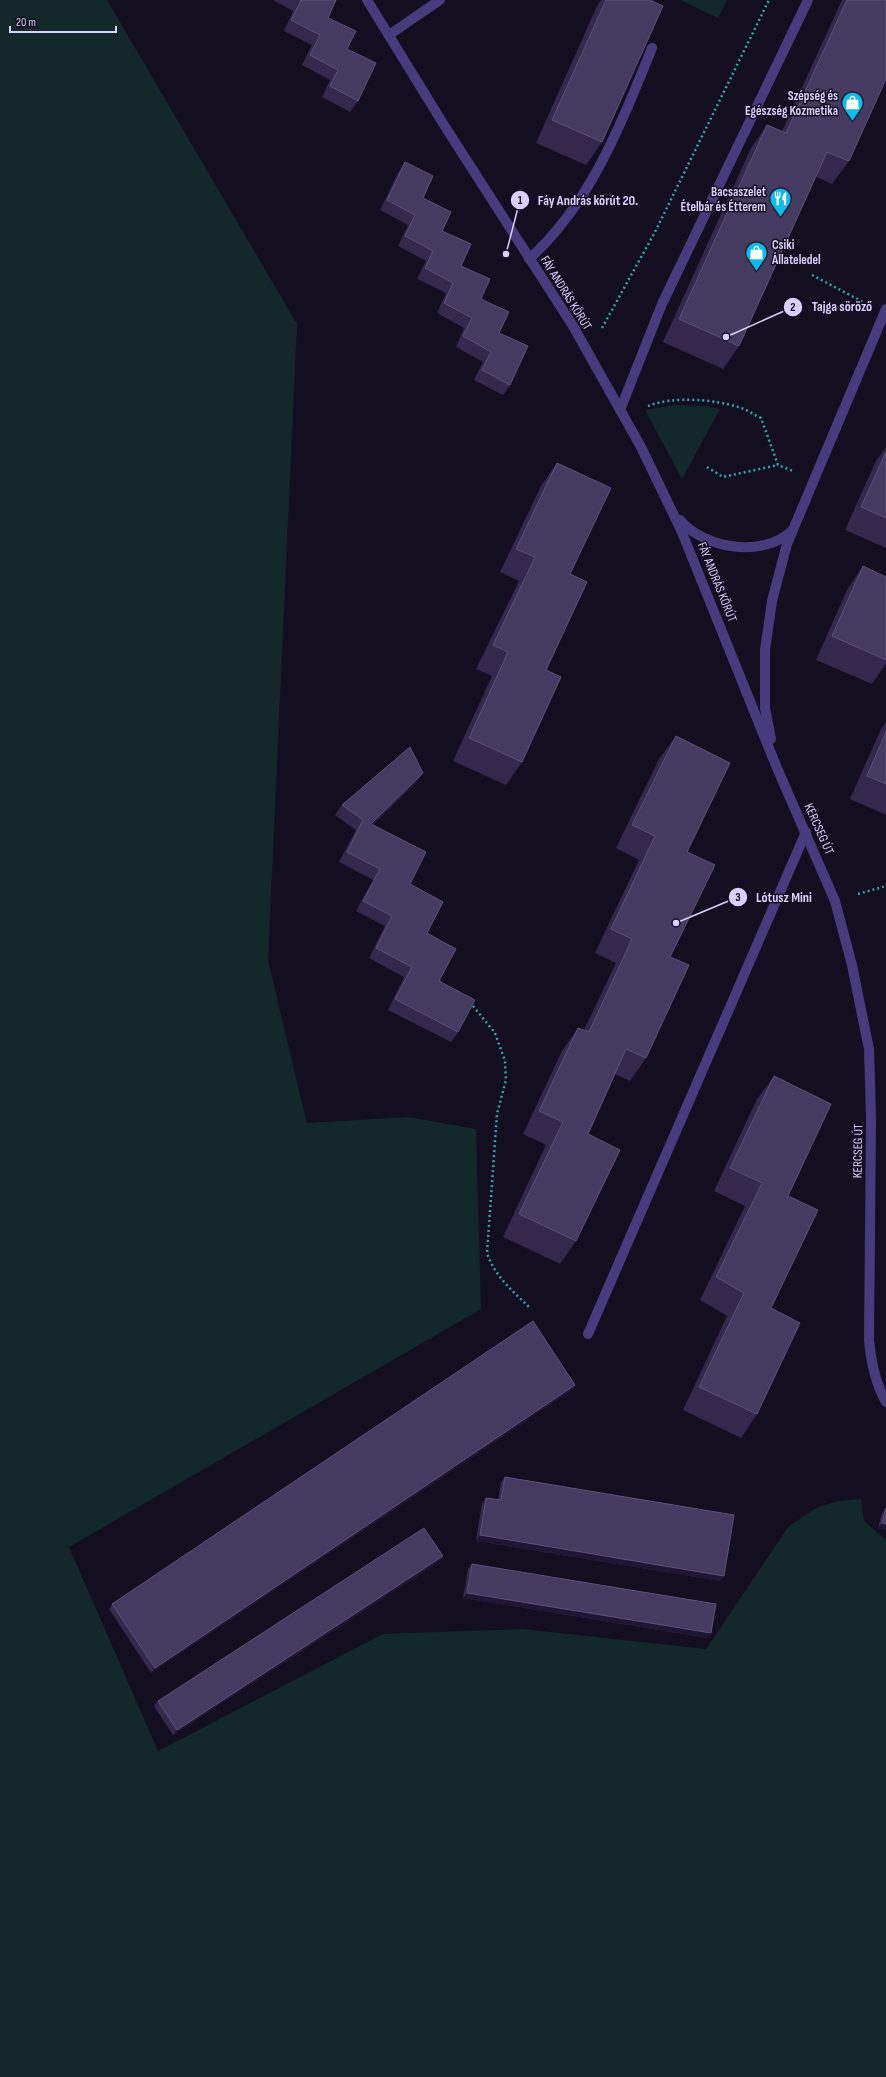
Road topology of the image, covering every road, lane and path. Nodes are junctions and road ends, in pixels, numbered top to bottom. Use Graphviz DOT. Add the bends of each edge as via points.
graph roads {
  1 [pos="367,0"];
  2 [pos="440,0"];
  3 [pos="769,0"];
  4 [pos="808,0"];
  5 [pos="388,35"];
  6 [pos="652,48"];
  7 [pos="529,259"];
  8 [pos="812,275"];
  9 [pos="885,311"];
  10 [pos="588,353"];
  11 [pos="644,408"];
  12 [pos="620,410"];
  13 [pos="778,465"];
  14 [pos="706,467"];
  15 [pos="814,479"];
  16 [pos="674,514"];
  17 [pos="792,532"];
  18 [pos="777,768"];
  19 [pos="806,832"];
  20 [pos="886,886"];
  21 [pos="835,901"];
  22 [pos="473,1006"];
  23 [pos="531,1309"];
  24 [pos="588,1334"];
  25 [pos="886,1402"];
  1 -- 5 [label="street, FÁY ANDRÁS KÖRÚT"];
  2 -- 5 [label="street"];
  3 -- 10 [label="path" via="655,232"];
  4 -- 12 [label="street" via="662,304"];
  5 -- 7 [label="street, FÁY ANDRÁS KÖRÚT"];
  6 -- 7 [label="street" via="617,133 571,214 550,240"];
  7 -- 10 [label="street, FÁY ANDRÁS KÖRÚT"];
  8 -- 9 [label="path"];
  9 -- 15 [label="street"];
  10 -- 12 [label="street, FÁY ANDRÁS KÖRÚT"];
  11 -- 13 [label="path" via="654,404 687,400 708,401 741,408 761,418"];
  12 -- 16 [label="street, FÁY ANDRÁS KÖRÚT"];
  13 -- 14 [label="path" via="723,477"];
  13 -- 15 [label="path"];
  15 -- 17 [label="street"];
  16 -- 17 [label="street" via="686,528 698,536 736,547 754,548 769,545"];
  16 -- 18 [label="street, FÁY ANDRÁS KÖRÚT"];
  17 -- 18 [label="street" via="772,601 765,650 765,708"];
  18 -- 19 [label="street, KERCSEG ÚT"];
  19 -- 21 [label="street, KERCSEG ÚT"];
  19 -- 24 [label="street"];
  20 -- 21 [label="path"];
  21 -- 25 [label="street, KERCSEG ÚT" via="852,965 869,1049 872,1118 869,1340 874,1374"];
  22 -- 23 [label="path" via="495,1033 505,1061 506,1080 497,1114 487,1253 492,1267 505,1285"];
}
